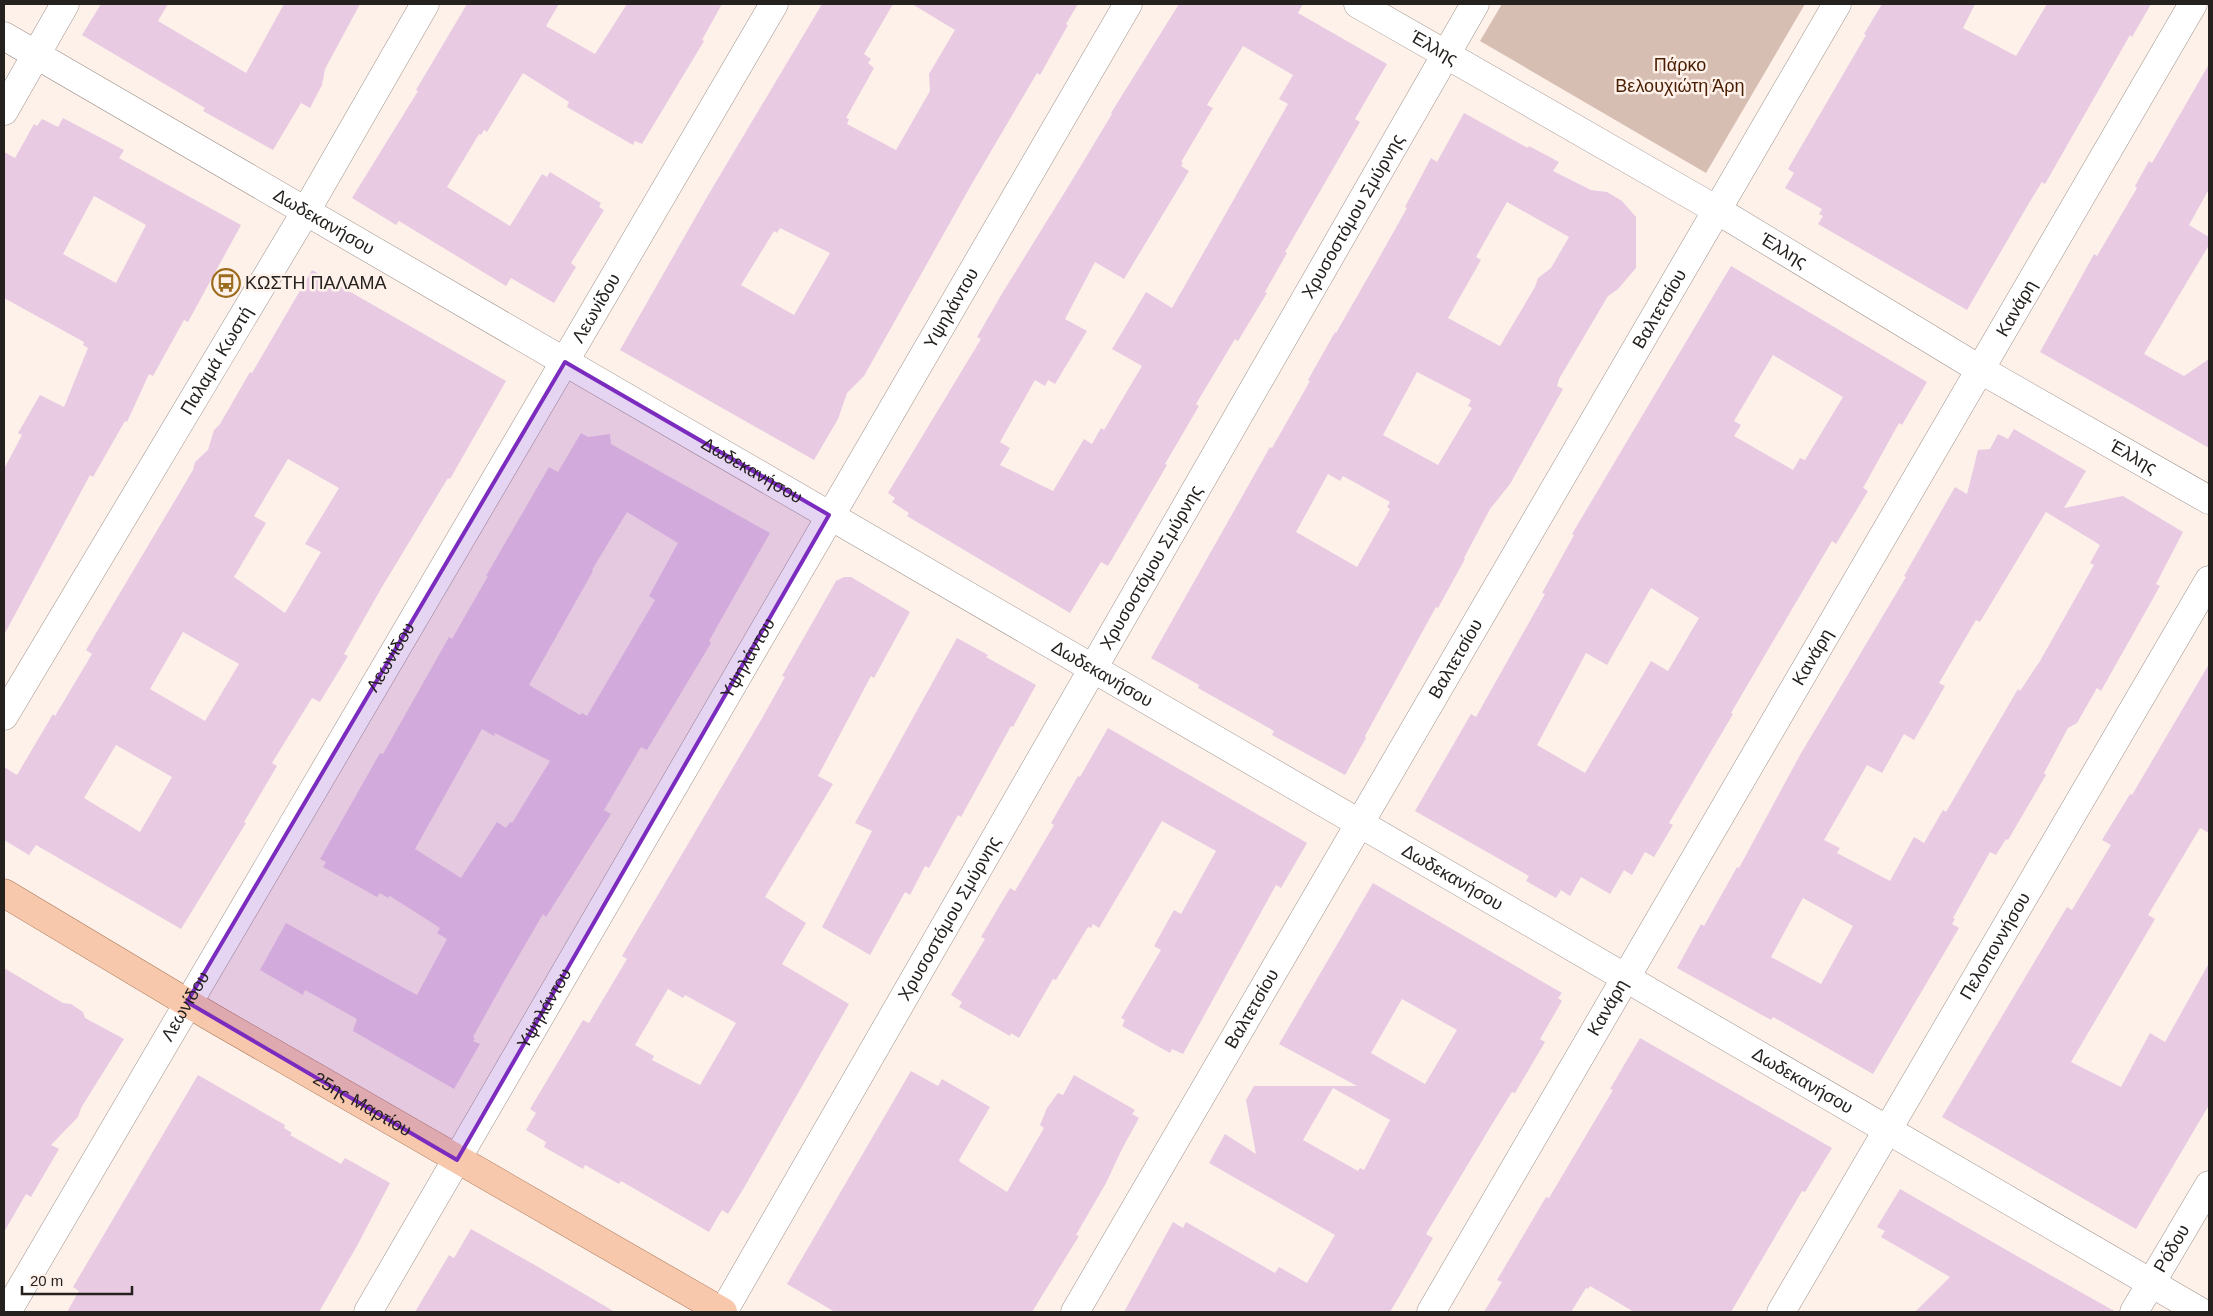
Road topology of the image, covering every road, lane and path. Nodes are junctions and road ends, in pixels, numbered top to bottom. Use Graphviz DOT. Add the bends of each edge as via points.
graph roads {
  1 [pos="65,4"];
  2 [pos="425,4"];
  3 [pos="774,4"];
  4 [pos="1128,4"];
  5 [pos="1358,4"];
  6 [pos="1475,4"];
  7 [pos="1837,4"];
  8 [pos="2193,4"];
  9 [pos="4,36"];
  10 [pos="1446,54"];
  11 [pos="36,55"];
  12 [pos="4,111"];
  13 [pos="1717,210"];
  14 [pos="306,211"];
  15 [pos="565,362"];
  16 [pos="1982,370"];
  17 [pos="2209,500"];
  18 [pos="829,515"];
  19 [pos="2209,580"];
  20 [pos="1094,669"];
  21 [pos="4,716"];
  22 [pos="1358,823"];
  23 [pos="4,894"];
  24 [pos="1624,977"];
  25 [pos="187,1002"];
  26 [pos="1888,1130"];
  27 [pos="457,1160"];
  28 [pos="2209,1185"];
  29 [pos="2151,1283"];
  30 [pos="7,1312"];
  31 [pos="368,1312"];
  32 [pos="723,1312"];
  33 [pos="1075,1312"];
  34 [pos="1431,1312"];
  35 [pos="1781,1312"];
  36 [pos="2134,1312"];
  37 [pos="2201,1312"];
  1 -- 11 [label="street"];
  2 -- 14 [label="street, Παλαμά Κωστή"];
  3 -- 15 [label="street, Λεωνίδου"];
  4 -- 18 [label="street, Υψηλάντου"];
  5 -- 10 [label="street, Έλλης"];
  6 -- 10 [label="street, Χρυσοστόμου Σμύρνης"];
  7 -- 13 [label="street, Βαλτετσίου"];
  8 -- 16 [label="street, Κανάρη"];
  9 -- 11 [label="street, Δωδεκανήσου"];
  10 -- 13 [label="street, Έλλης"];
  10 -- 20 [label="street, Χρυσοστόμου Σμύρνης"];
  11 -- 12 [label="street"];
  11 -- 14 [label="street, Δωδεκανήσου"];
  13 -- 16 [label="street, Έλλης"];
  13 -- 22 [label="street, Βαλτετσίου"];
  14 -- 15 [label="street, Δωδεκανήσου"];
  14 -- 21 [label="street, Παλαμά Κωστή"];
  15 -- 18 [label="street, Δωδεκανήσου"];
  15 -- 25 [label="street, Λεωνίδου"];
  16 -- 17 [label="street, Έλλης"];
  16 -- 24 [label="street, Κανάρη"];
  18 -- 20 [label="street, Δωδεκανήσου"];
  18 -- 27 [label="street, Υψηλάντου"];
  19 -- 26 [label="street, Πελοποννήσου"];
  20 -- 22 [label="street, Δωδεκανήσου"];
  20 -- 32 [label="street, Χρυσοστόμου Σμύρνης"];
  22 -- 24 [label="street, Δωδεκανήσου"];
  22 -- 33 [label="street, Βαλτετσίου"];
  23 -- 25 [label="main road, 25ης Μαρτίου"];
  24 -- 26 [label="street, Δωδεκανήσου"];
  24 -- 34 [label="street, Κανάρη"];
  25 -- 27 [label="main road, 25ης Μαρτίου"];
  25 -- 30 [label="street, Λεωνίδου"];
  26 -- 29 [label="street, Δωδεκανήσου"];
  26 -- 35 [label="street, Πελοποννήσου"];
  27 -- 31 [label="street, Υψηλάντου"];
  27 -- 32 [label="main road, 25ης Μαρτίου"];
  28 -- 29 [label="street, Ρόδου"];
  29 -- 36 [label="street, Ρόδου"];
  29 -- 37 [label="street, Δωδεκανήσου"];
}
